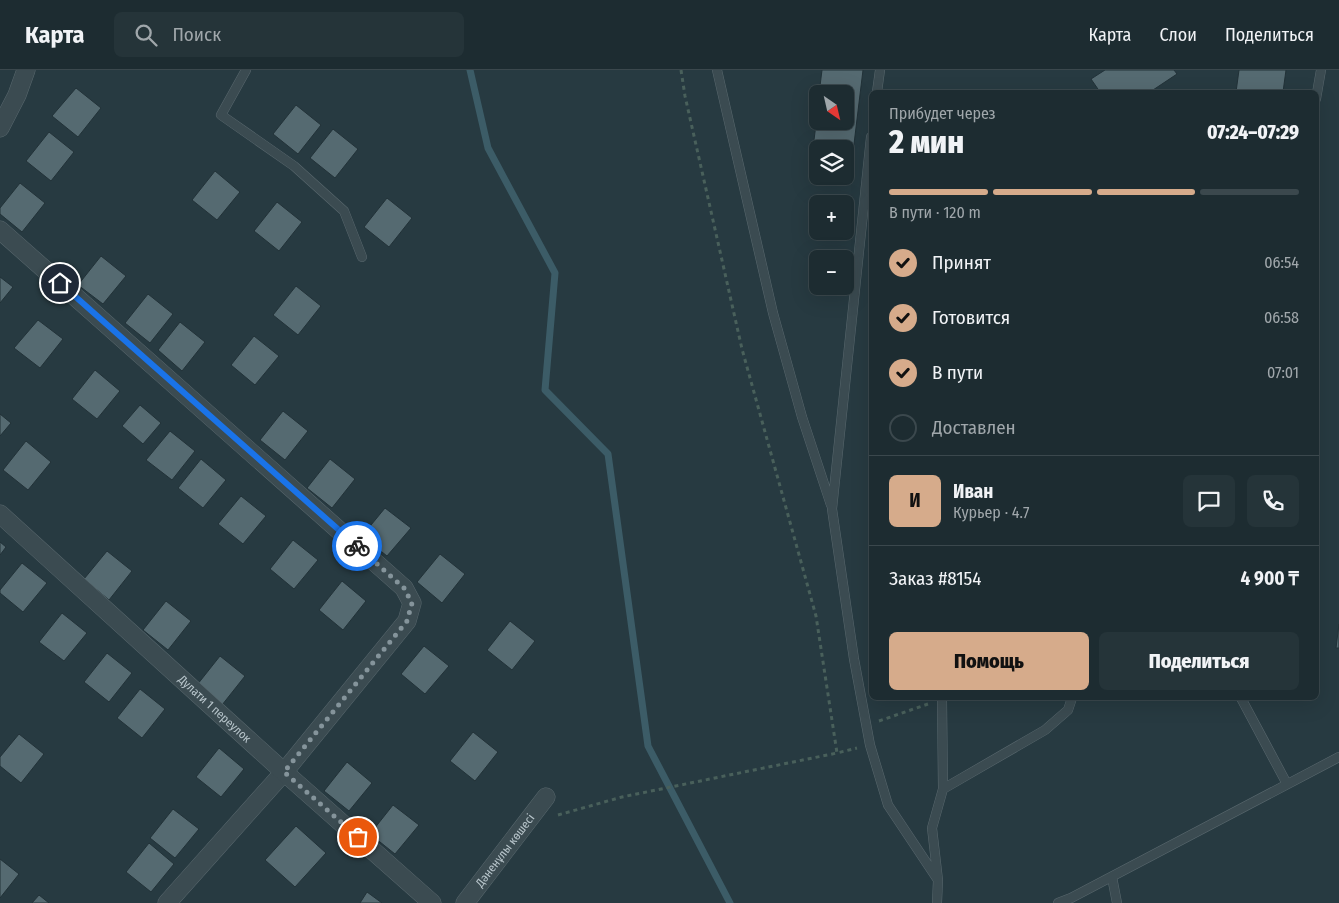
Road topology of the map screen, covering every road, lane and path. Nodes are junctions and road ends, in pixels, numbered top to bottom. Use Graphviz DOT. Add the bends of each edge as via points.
graph roads {
  1 [pos="26,70"];
  2 [pos="246,70"];
  3 [pos="681,70"];
  4 [pos="717,70"];
  5 [pos="880,70"];
  6 [pos="1321,70"];
  7 [pos="877,90"];
  8 [pos="1318,90"];
  9 [pos="0,128"];
  10 [pos="869,173"];
  11 [pos="0,230"];
  12 [pos="362,257"];
  13 [pos="832,509"];
  14 [pos="0,514"];
  15 [pos="937,700"];
  16 [pos="942,700"];
  17 [pos="1071,700"];
  18 [pos="1242,700"];
  19 [pos="866,726"];
  20 [pos="870,745"];
  21 [pos="837,752"];
  22 [pos="1339,757"];
  23 [pos="284,772"];
  24 [pos="1287,784"];
  25 [pos="942,789"];
  26 [pos="546,797"];
  27 [pos="527,823"];
  28 [pos="1112,877"];
  29 [pos="938,880"];
  30 [pos="167,903"];
  31 [pos="432,903"];
  32 [pos="465,903"];
  33 [pos="937,903"];
  34 [pos="1058,903"];
  35 [pos="1117,903"];
  1 -- 9 [label="street"];
  2 -- 12 [label="lane" via="222,115 294,166 344,211"];
  3 -- 21 [label="path" via="742,349 816,616"];
  4 -- 13 [label="lane" via="773,313"];
  5 -- 7 [label="lane"];
  6 -- 8 [label="lane"];
  10 -- 13 [label="lane"];
  11 -- 23 [label="street" via="404,588 412,603 407,621"];
  13 -- 19 [label="lane"];
  14 -- 23 [label="street, Дулати 1 переулок"];
  15 -- 19 [label="path"];
  16 -- 25 [label="lane"];
  17 -- 25 [label="lane" via="1068,710 1045,730"];
  18 -- 24 [label="lane"];
  19 -- 20 [label="lane"];
  20 -- 21 [label="path"];
  20 -- 29 [label="lane" via="888,805"];
  21 -- 27 [label="path" via="622,798"];
  22 -- 24 [label="lane"];
  23 -- 30 [label="street"];
  23 -- 31 [label="street, Дулати 1 переулок"];
  24 -- 28 [label="lane"];
  25 -- 29 [label="lane" via="932,828"];
  26 -- 27 [label="street, Дәненұлы көшесі"];
  27 -- 32 [label="street, Дәненұлы көшесі"];
  28 -- 34 [label="lane"];
  28 -- 35 [label="lane"];
  29 -- 33 [label="lane"];
}
